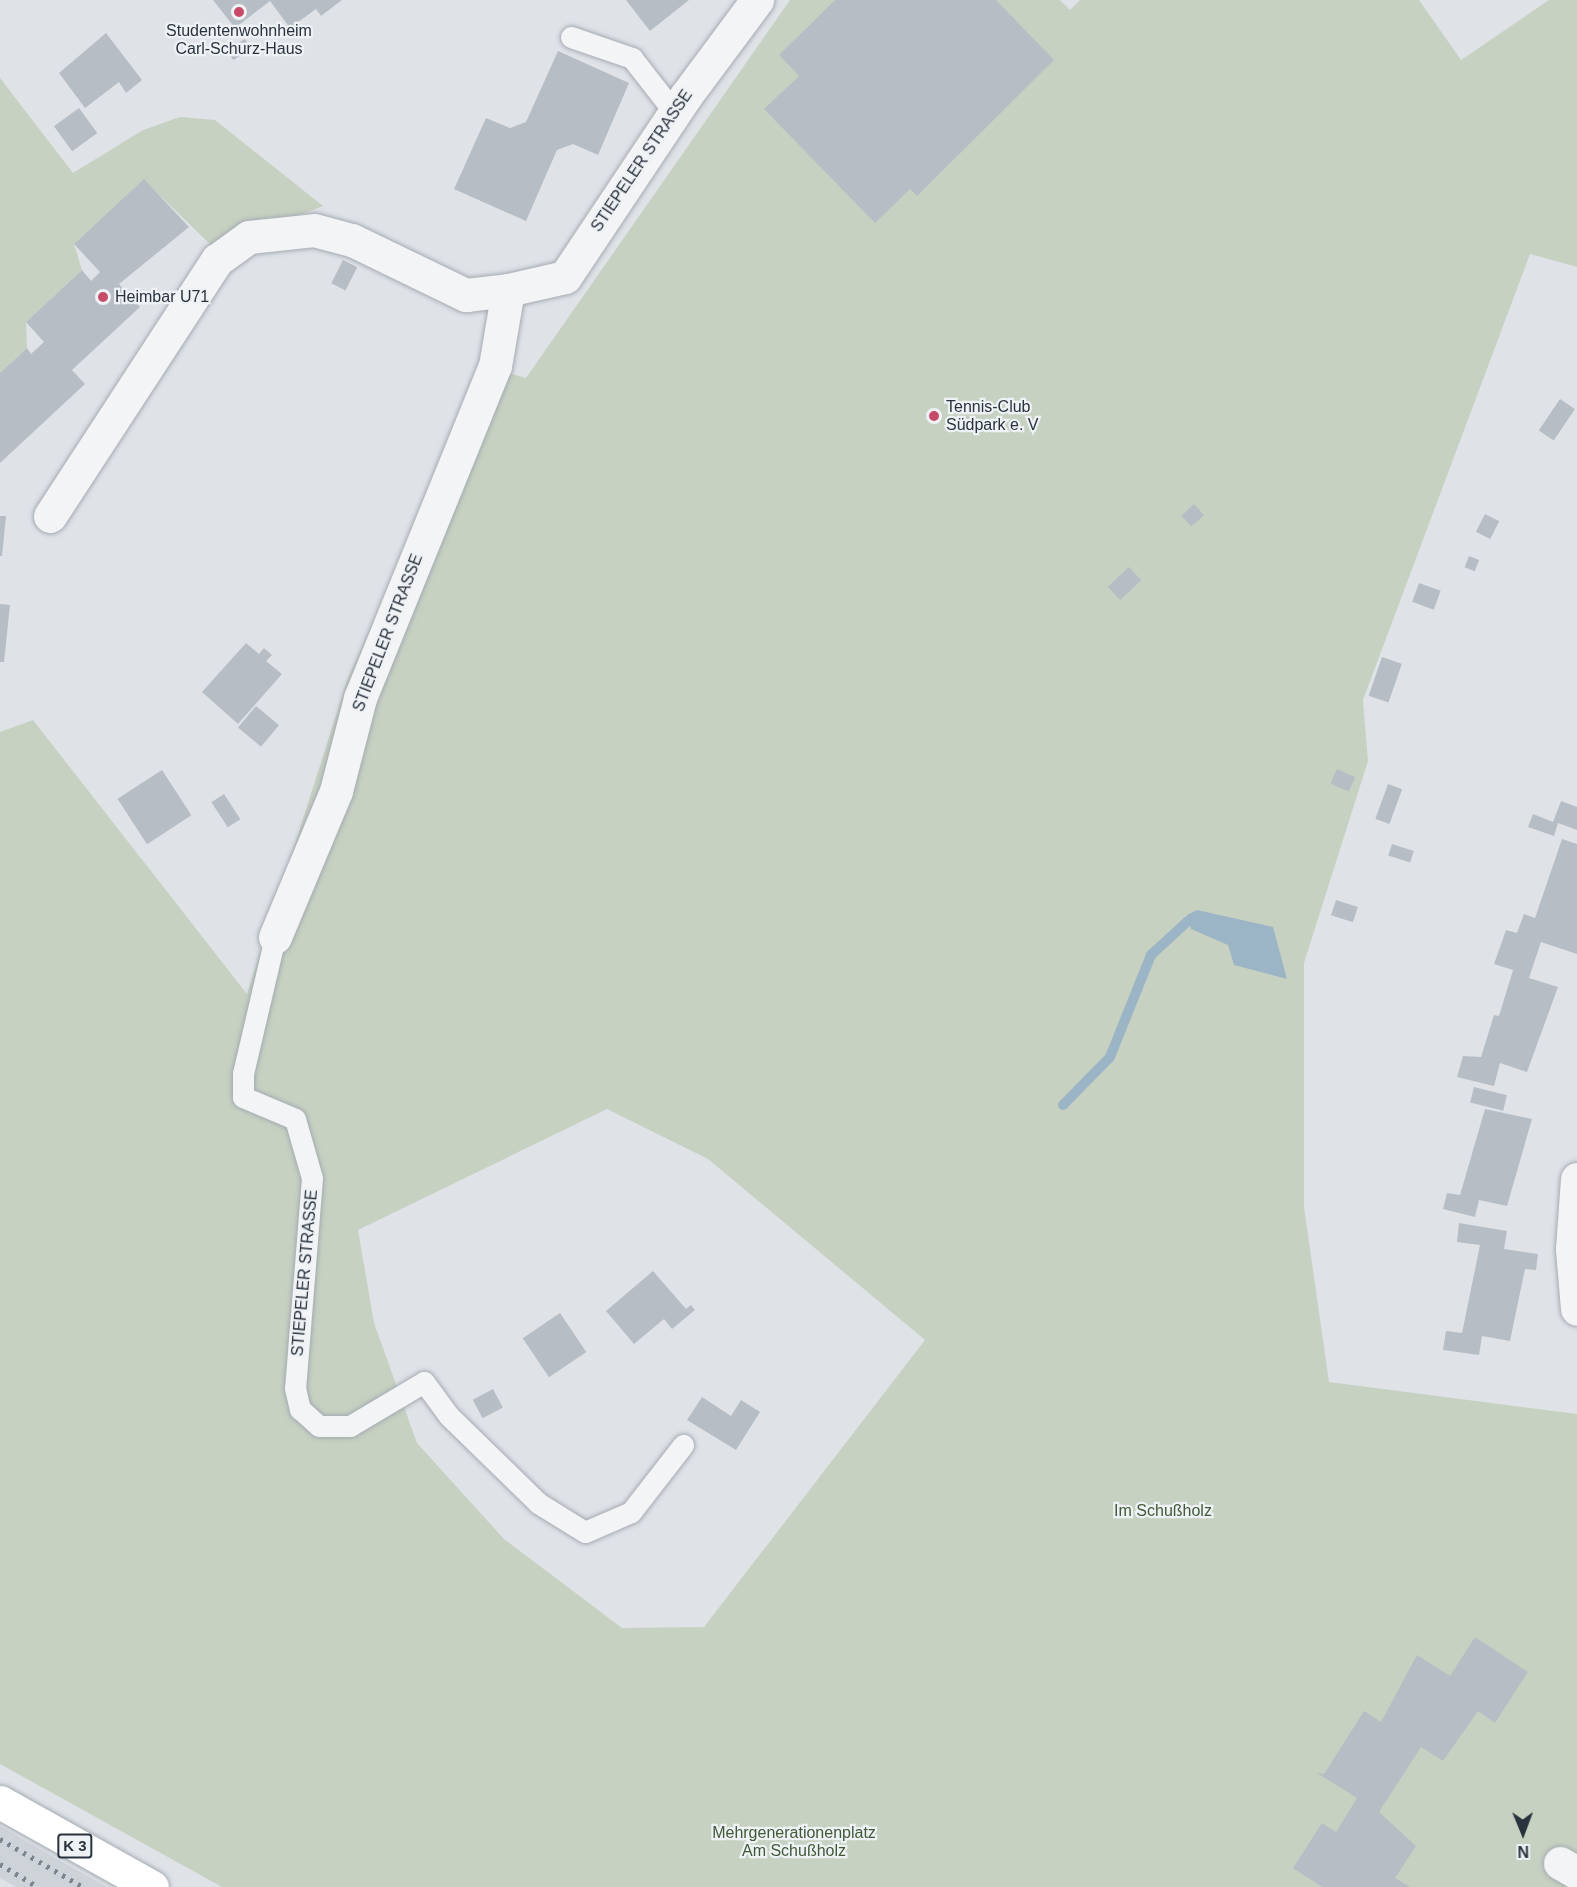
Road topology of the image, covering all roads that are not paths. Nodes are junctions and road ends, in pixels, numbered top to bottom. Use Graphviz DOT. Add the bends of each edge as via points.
graph roads {
  1 [pos="757,0"];
  2 [pos="571,37"];
  3 [pos="675,113"];
  4 [pos="507,290"];
  5 [pos="50,516"];
  6 [pos="275,937"];
  7 [pos="1577,1179"];
  8 [pos="1577,1309"];
  9 [pos="683,1445"];
  10 [pos="0,1802"];
  11 [pos="152,1887"];
  1 -- 3 [label="street, STIEPELER STRASSE"];
  2 -- 3 [label="lane" via="632,58"];
  3 -- 4 [label="street, STIEPELER STRASSE" via="565,278"];
  4 -- 5 [label="street, STIEPELER STRASSE" via="466,295 352,240 314,230 249,237 217,260"];
  4 -- 6 [label="street, STIEPELER STRASSE" via="495,366 360,698 336,791"];
  6 -- 9 [label="lane, STIEPELER STRASSE" via="243,1073 243,1097 295,1119 312,1178 295,1388 300,1409 319,1426 350,1426 424,1382 449,1416 538,1503 585,1532 631,1512"];
  7 -- 8 [label="street" via="1572,1249"];
  10 -- 11 [label="highway, K 3"];
}
